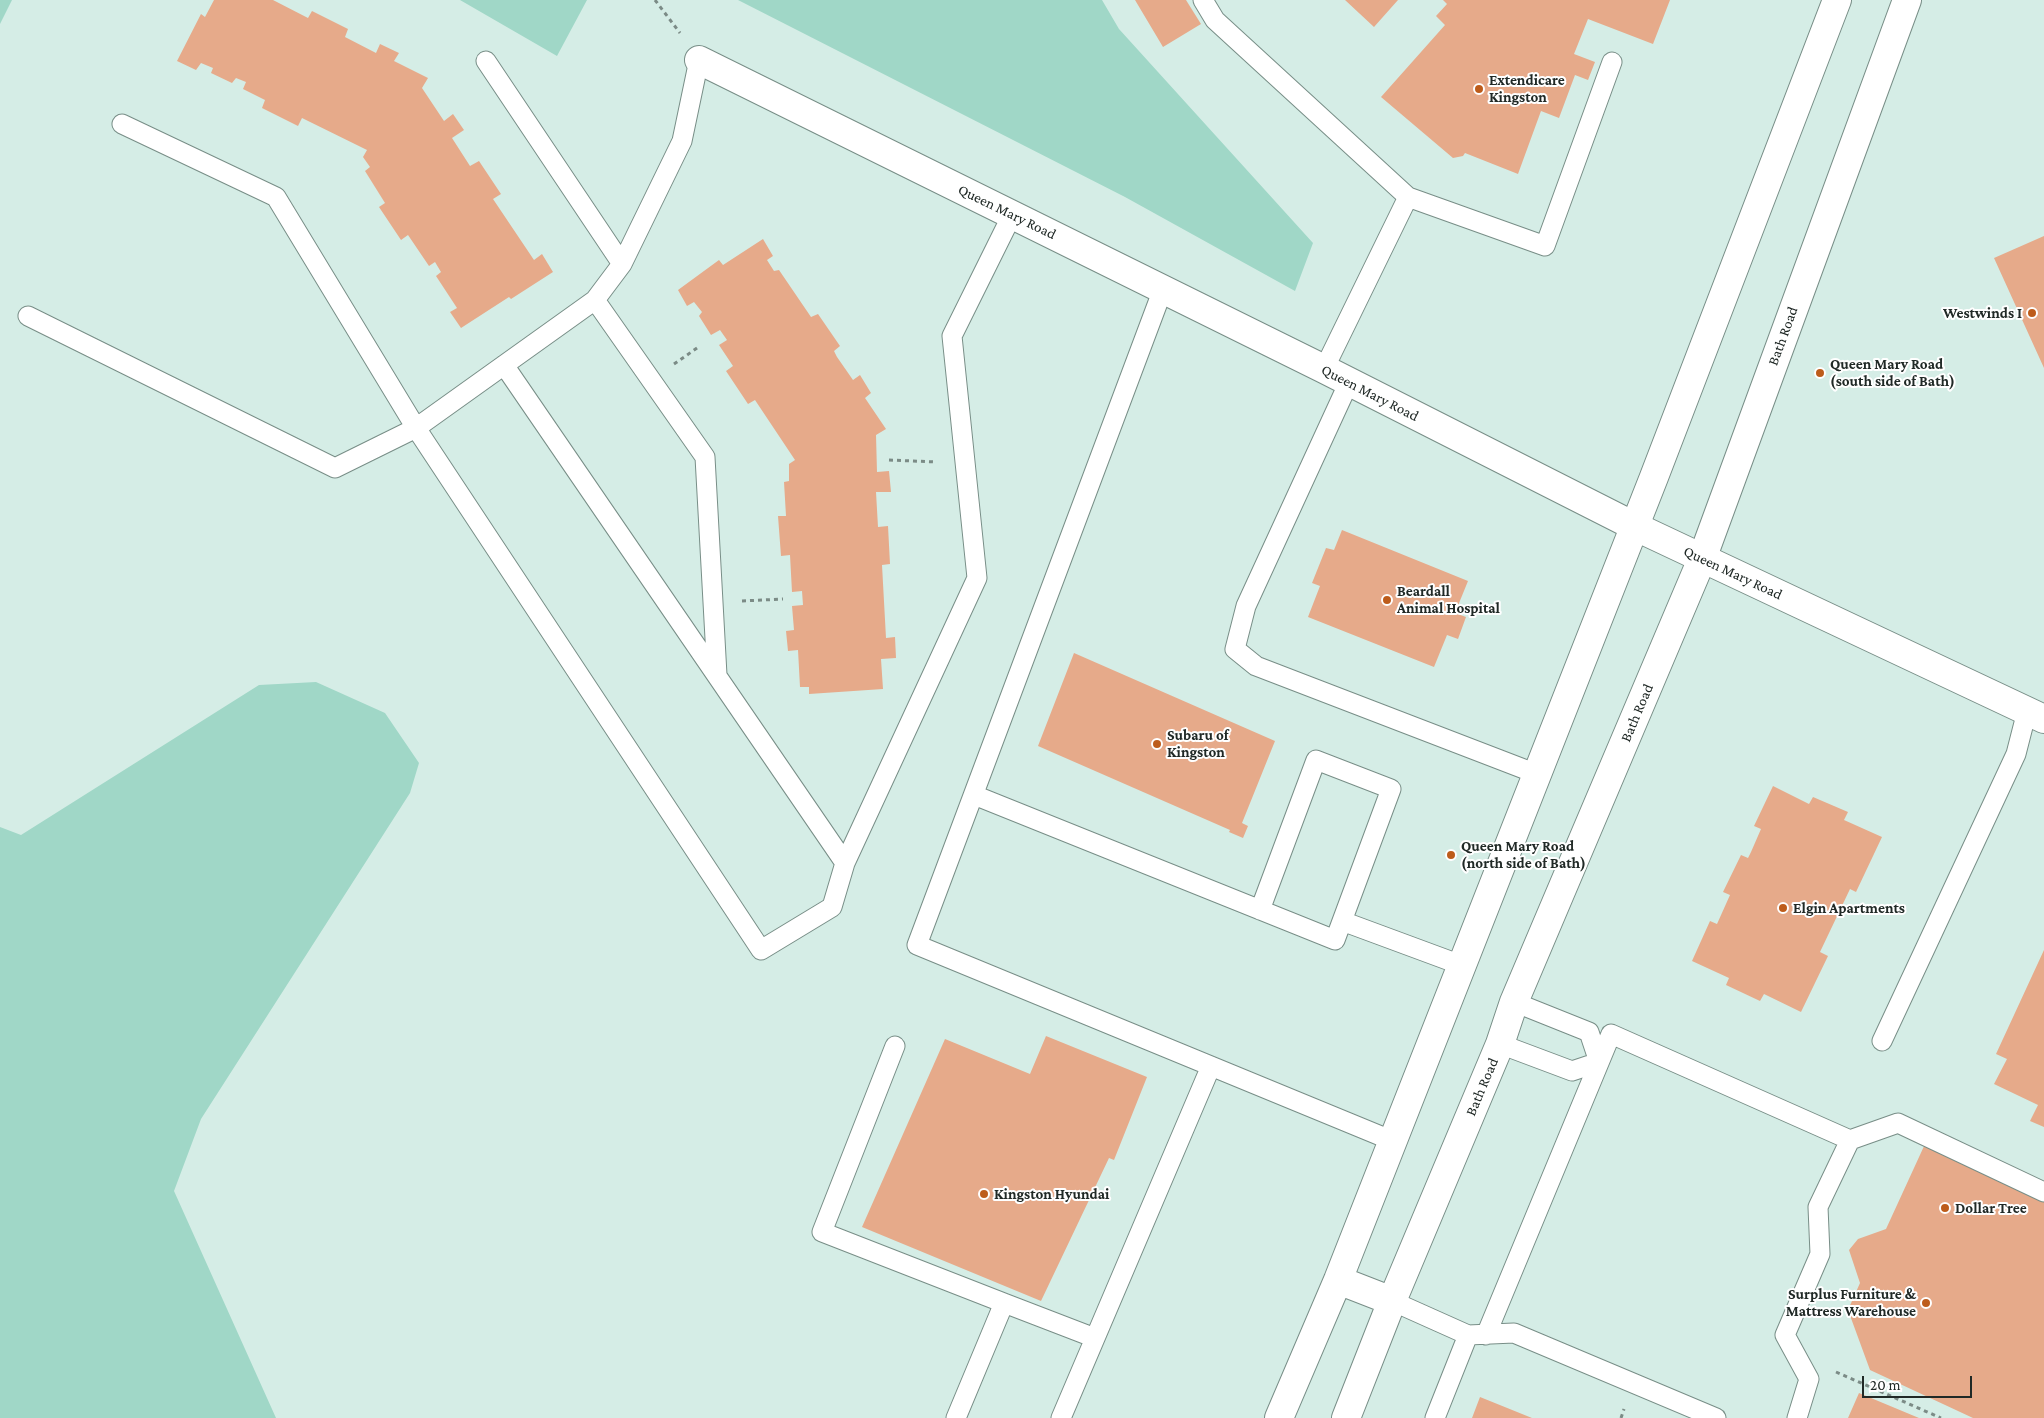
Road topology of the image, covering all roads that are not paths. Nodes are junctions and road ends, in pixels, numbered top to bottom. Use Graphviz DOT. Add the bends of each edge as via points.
graph roads {
  1 [pos="1203,0"];
  2 [pos="1837,0"];
  3 [pos="1907,0"];
  4 [pos="700,60"];
  5 [pos="486,61"];
  6 [pos="1612,62"];
  7 [pos="122,124"];
  8 [pos="1408,197"];
  9 [pos="1012,215"];
  10 [pos="622,264"];
  11 [pos="1163,290"];
  12 [pos="595,300"];
  13 [pos="28,316"];
  14 [pos="504,364"];
  15 [pos="1324,369"];
  16 [pos="1349,382"];
  17 [pos="416,428"];
  18 [pos="1634,526"];
  19 [pos="1702,559"];
  20 [pos="717,676"];
  21 [pos="2035,715"];
  22 [pos="1537,774"];
  23 [pos="974,795"];
  24 [pos="845,863"];
  25 [pos="1260,910"];
  26 [pos="1342,921"];
  27 [pos="1461,965"];
  28 [pos="1514,1002"];
  29 [pos="1882,1041"];
  30 [pos="1500,1044"];
  31 [pos="895,1046"];
  32 [pos="1599,1062"];
  33 [pos="1210,1066"];
  34 [pos="1850,1140"];
  35 [pos="1393,1141"];
  36 [pos="2044,1192"];
  37 [pos="1338,1280"];
  38 [pos="1392,1301"];
  39 [pos="1004,1303"];
  40 [pos="1477,1335"];
  41 [pos="1095,1338"];
  42 [pos="956,1418"];
  43 [pos="1061,1418"];
  44 [pos="1279,1418"];
  45 [pos="1346,1418"];
  46 [pos="1435,1418"];
  47 [pos="1716,1418"];
  48 [pos="1797,1418"];
  1 -- 8 [label="lane" via="1215,20"];
  2 -- 18 [label="main road"];
  3 -- 19 [label="main road, Bath Road"];
  4 -- 9 [label="main road, Queen Mary Road"];
  4 -- 10 [label="lane" via="682,141"];
  5 -- 10 [label="lane"];
  6 -- 8 [label="lane" via="1545,246"];
  7 -- 17 [label="lane" via="276,197"];
  8 -- 15 [label="lane"];
  9 -- 11 [label="main road, Queen Mary Road"];
  9 -- 24 [label="lane" via="952,336 977,578"];
  10 -- 12 [label="lane"];
  11 -- 15 [label="main road, Queen Mary Road"];
  11 -- 23 [label="lane"];
  12 -- 14 [label="lane"];
  12 -- 20 [label="lane" via="705,456"];
  13 -- 17 [label="lane" via="335,468"];
  14 -- 17 [label="lane"];
  14 -- 20 [label="lane"];
  15 -- 16 [label="main road, Queen Mary Road"];
  16 -- 18 [label="main road, Queen Mary Road"];
  16 -- 22 [label="lane" via="1246,606 1235,649 1256,666"];
  17 -- 24 [label="lane" via="761,950 832,907"];
  18 -- 19 [label="main road, Queen Mary Road"];
  18 -- 22 [label="main road"];
  19 -- 21 [label="main road, Queen Mary Road"];
  19 -- 28 [label="main road, Bath Road"];
  20 -- 24 [label="lane"];
  21 -- 29 [label="lane"];
  22 -- 27 [label="main road"];
  23 -- 25 [label="lane"];
  23 -- 33 [label="lane" via="917,944"];
  25 -- 26 [label="lane" via="1335,940"];
  25 -- 26 [label="lane" via="1316,760 1391,789"];
  26 -- 27 [label="lane"];
  27 -- 35 [label="main road"];
  28 -- 30 [label="main road, Bath Road"];
  28 -- 32 [label="lane" via="1589,1032"];
  30 -- 32 [label="lane" via="1572,1071"];
  30 -- 38 [label="main road, Bath Road"];
  31 -- 39 [label="lane" via="822,1232"];
  32 -- 34 [label="lane" via="1611,1034"];
  32 -- 40 [label="lane"];
  33 -- 35 [label="lane"];
  33 -- 41 [label="lane"];
  34 -- 36 [label="lane" via="1898,1123"];
  34 -- 48 [label="lane" via="1818,1207 1820,1254 1785,1335 1809,1379"];
  35 -- 37 [label="main road"];
  37 -- 38 [label="main road"];
  37 -- 44 [label="main road"];
  38 -- 40 [label="lane"];
  38 -- 45 [label="main road, Bath Road"];
  39 -- 41 [label="lane"];
  39 -- 42 [label="lane"];
  40 -- 46 [label="lane"];
  40 -- 47 [label="lane" via="1514,1333"];
  41 -- 43 [label="lane"];
}
